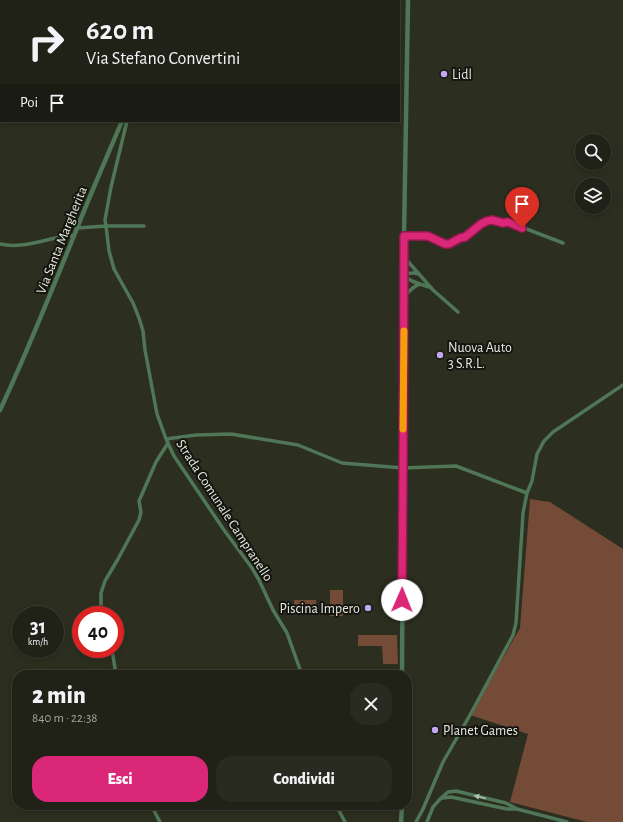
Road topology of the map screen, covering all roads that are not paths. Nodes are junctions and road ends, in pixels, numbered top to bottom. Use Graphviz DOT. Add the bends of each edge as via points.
graph roads {
  1 [pos="408,0"];
  2 [pos="122,122"];
  3 [pos="127,122"];
  4 [pos="106,226"];
  5 [pos="144,226"];
  6 [pos="77,228"];
  7 [pos="74,235"];
  8 [pos="404,236"];
  9 [pos="563,243"];
  10 [pos="0,244"];
  11 [pos="404,257"];
  12 [pos="405,276"];
  13 [pos="421,276"];
  14 [pos="420,284"];
  15 [pos="433,290"];
  16 [pos="405,296"];
  17 [pos="458,312"];
  18 [pos="623,385"];
  19 [pos="0,410"];
  20 [pos="167,441"];
  21 [pos="403,468"];
  22 [pos="528,493"];
  23 [pos="102,606"];
  24 [pos="113,658"];
  25 [pos="115,670"];
  26 [pos="300,670"];
  27 [pos="402,670"];
  28 [pos="441,798"];
  29 [pos="517,809"];
  30 [pos="154,810"];
  31 [pos="339,810"];
  32 [pos="402,810"];
  33 [pos="160,822"];
  34 [pos="345,822"];
  35 [pos="401,822"];
  36 [pos="416,822"];
  37 [pos="427,822"];
  38 [pos="568,822"];
  1 -- 8 [label="street"];
  2 -- 6 [label="street, Via Santa Margherita"];
  3 -- 4 [label="street, Strada Comunale Campranello" via="111,187"];
  4 -- 5 [label="street"];
  4 -- 6 [label="street"];
  4 -- 20 [label="street, Strada Comunale Campranello" via="114,269 133,303 143,331 157,414"];
  6 -- 7 [label="street, Via Santa Margherita"];
  7 -- 10 [label="street" via="29,244"];
  7 -- 19 [label="street, Via Santa Margherita" via="20,368"];
  8 -- 9 [label="street" via="428,236 449,244 492,220 508,222"];
  8 -- 11 [label="street"];
  11 -- 12 [label="street"];
  11 -- 13 [label="street"];
  12 -- 13 [label="street" via="415,273"];
  12 -- 14 [label="street"];
  12 -- 16 [label="street"];
  13 -- 15 [label="street"];
  14 -- 15 [label="street"];
  14 -- 16 [label="street"];
  15 -- 17 [label="street"];
  16 -- 21 [label="street"];
  18 -- 22 [label="street" via="553,432 544,441 537,454"];
  20 -- 21 [label="street" via="196,435 231,434 298,445 342,463"];
  20 -- 23 [label="street" via="139,501 139,520 105,581 101,593"];
  20 -- 26 [label="street, Strada Comunale Campranello" via="174,456 259,580 287,633"];
  21 -- 22 [label="street" via="456,466"];
  21 -- 27 [label="street"];
  22 -- 36 [label="street" via="523,514 516,623 513,635 442,762"];
  24 -- 25 [label="street"];
  28 -- 29 [label="street" via="451,797"];
  29 -- 28 [label="street, one-way" via="456,791 448,792"];
  28 -- 37 [label="street"];
  29 -- 38 [label="street"];
  30 -- 33 [label="street"];
  31 -- 34 [label="street"];
  32 -- 35 [label="street"];
}
